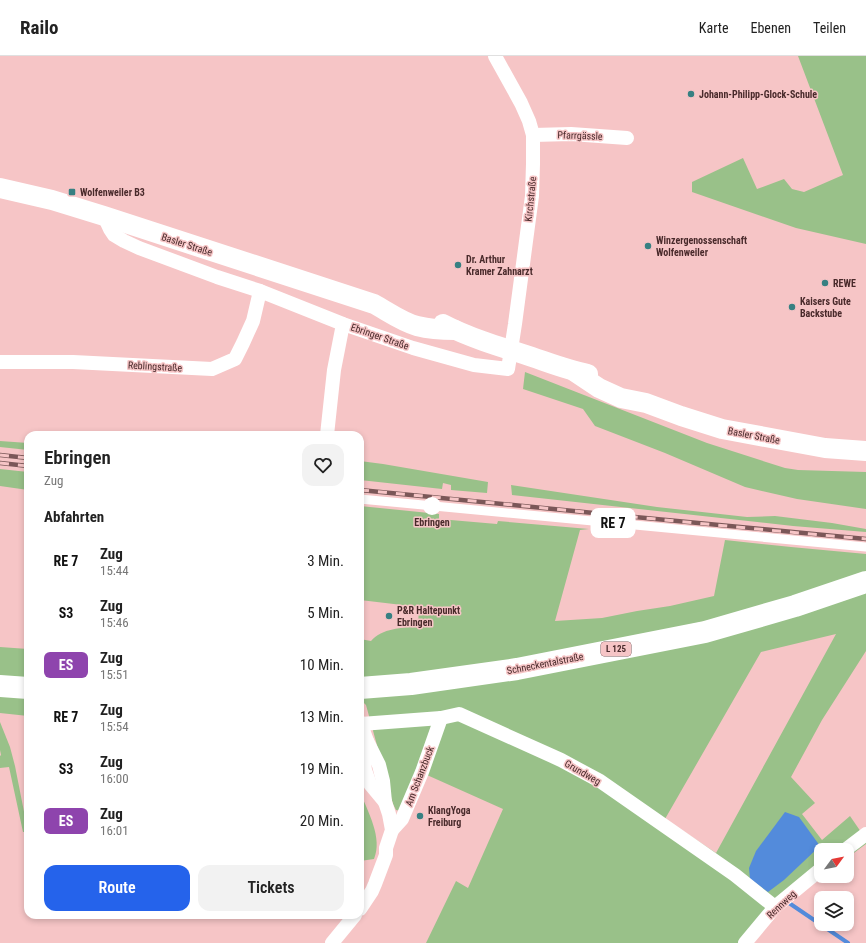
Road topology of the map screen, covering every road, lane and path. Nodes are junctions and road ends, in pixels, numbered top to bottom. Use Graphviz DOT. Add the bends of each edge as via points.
graph roads {
  1 [pos="496,56"];
  2 [pos="533,135"];
  3 [pos="626,138"];
  4 [pos="0,188"];
  5 [pos="104,216"];
  6 [pos="260,291"];
  7 [pos="343,324"];
  8 [pos="511,350"];
  9 [pos="0,362"];
  10 [pos="327,431"];
  11 [pos="866,452"];
  12 [pos="866,582"];
  13 [pos="0,686"];
  14 [pos="24,688"];
  15 [pos="364,688"];
  16 [pos="441,718"];
  17 [pos="364,723"];
  18 [pos="364,733"];
  19 [pos="364,752"];
  20 [pos="364,763"];
  21 [pos="392,830"];
  22 [pos="866,834"];
  23 [pos="854,843"];
  24 [pos="814,875"];
  25 [pos="364,902"];
  26 [pos="775,907"];
  27 [pos="352,919"];
  28 [pos="332,943"];
  29 [pos="745,943"];
  1 -- 2 [label="street, Kirchstraße" via="530,121"];
  2 -- 3 [label="street, Pfarrgässle" via="571,134"];
  2 -- 8 [label="street, Kirchstraße" via="532,196"];
  4 -- 5 [label="main road, Basler Straße"];
  5 -- 6 [label="street" via="114,235 124,241"];
  5 -- 8 [label="main road, Basler Straße" via="374,304 416,326 455,330"];
  6 -- 7 [label="street"];
  6 -- 9 [label="street, Reblingstraße" via="253,321 235,359 212,370 73,362"];
  7 -- 8 [label="street, Ebringer Straße" via="412,348 474,365 508,369"];
  7 -- 10 [label="street, Ebringer Straße" via="334,370"];
  8 -- 11 [label="main road, Basler Straße" via="576,372 602,376 626,387 646,403 727,430 825,448"];
  12 -- 15 [label="main road, Schneckentalstraße / L 125" via="704,632 518,669 411,684"];
  13 -- 14 [label="main road"];
  16 -- 17 [label="street, Grundweg"];
  16 -- 21 [label="street, Am Schanzbuck" via="402,819"];
  16 -- 26 [label="street, Grundweg" via="459,714 561,760 600,781 735,875"];
  18 -- 19 [label="street" via="367,741"];
  20 -- 21 [label="street" via="370,784 385,802"];
  21 -- 25 [label="street" via="375,884"];
  22 -- 23 [label="street"];
  24 -- 26 [label="street, Rennweg"];
  26 -- 29 [label="street, Rennweg"];
  27 -- 28 [label="street"];
}
